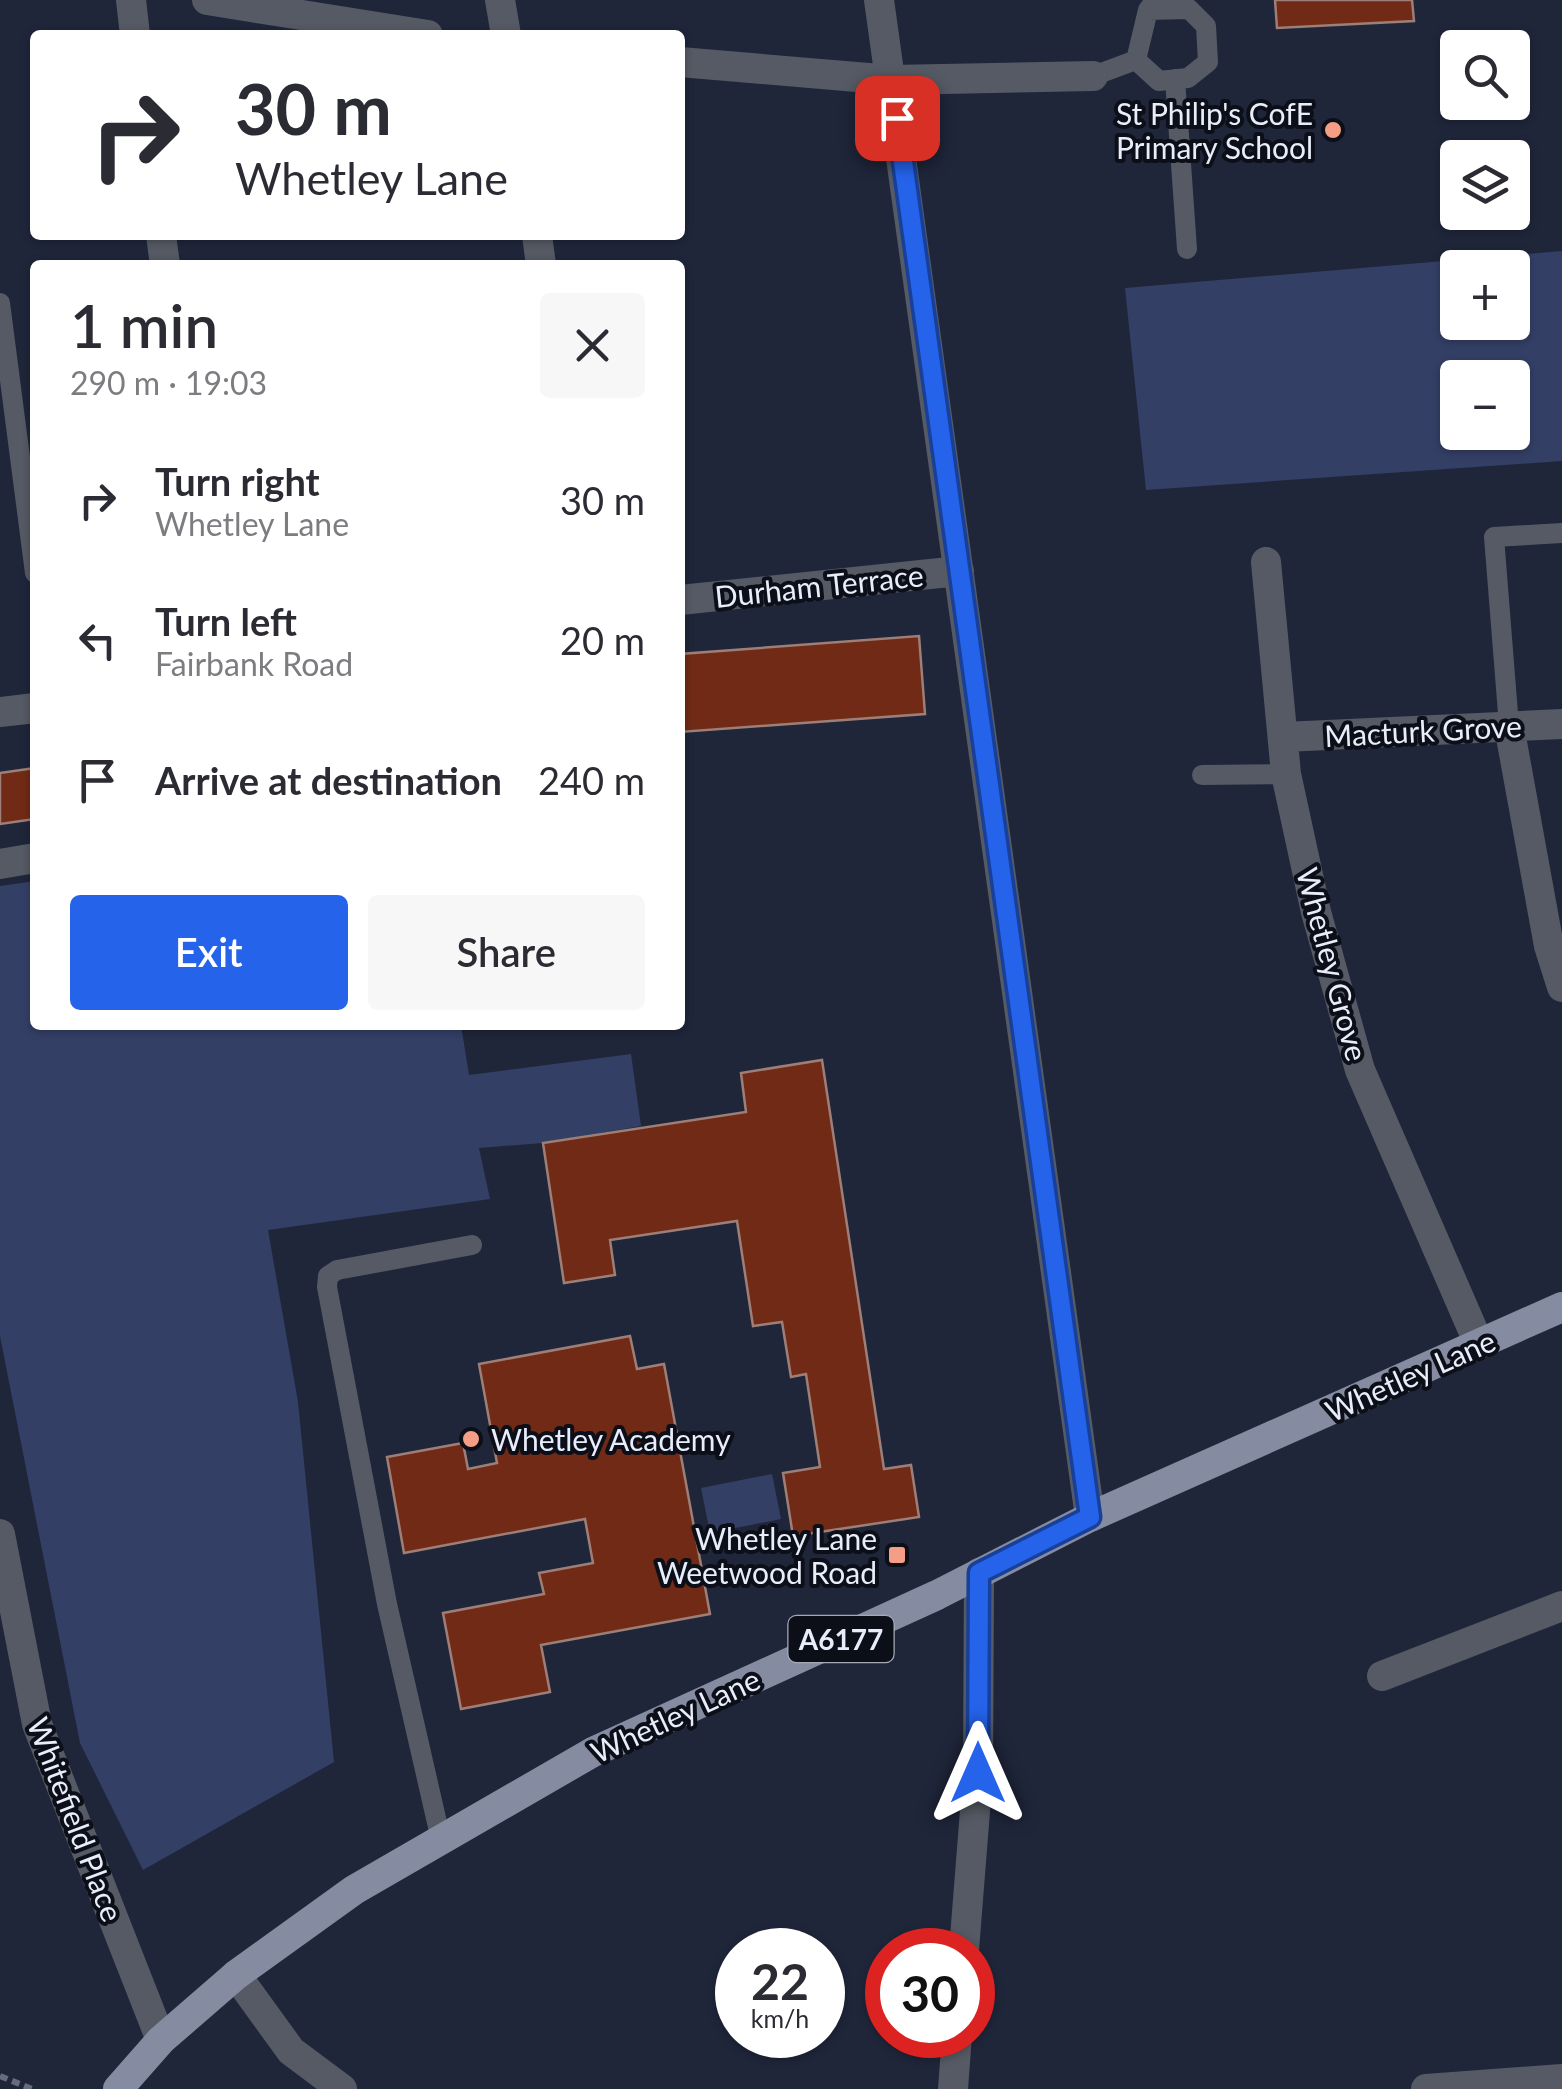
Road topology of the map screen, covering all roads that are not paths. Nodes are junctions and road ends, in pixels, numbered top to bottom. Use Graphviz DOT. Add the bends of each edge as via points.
graph roads {
  1 [pos="131,0"];
  2 [pos="206,0"];
  3 [pos="500,0"];
  4 [pos="878,0"];
  5 [pos="1152,5"];
  6 [pos="134,30"];
  7 [pos="396,30"];
  8 [pos="505,30"];
  9 [pos="1136,60"];
  10 [pos="685,62"];
  11 [pos="1093,76"];
  12 [pos="1174,79"];
  13 [pos="892,80"];
  14 [pos="1187,249"];
  15 [pos="0,303"];
  16 [pos="1562,533"];
  17 [pos="30,534"];
  18 [pos="1266,562"];
  19 [pos="959,571"];
  20 [pos="685,599"];
  21 [pos="30,709"];
  22 [pos="0,712"];
  23 [pos="1562,724"];
  24 [pos="1508,726"];
  25 [pos="1284,737"];
  26 [pos="1286,774"];
  27 [pos="1202,775"];
  28 [pos="30,859"];
  29 [pos="0,864"];
  30 [pos="1562,987"];
  31 [pos="472,1245"];
  32 [pos="1562,1307"];
  33 [pos="1479,1344"];
  34 [pos="1090,1517"];
  35 [pos="0,1534"];
  36 [pos="979,1573"];
  37 [pos="1562,1606"];
  38 [pos="1382,1676"];
  39 [pos="441,1840"];
  40 [pos="966,1928"];
  41 [pos="236,1975"];
  42 [pos="161,2040"];
  43 [pos="955,2058"];
  44 [pos="1562,2078"];
  45 [pos="118,2089"];
  46 [pos="342,2089"];
  47 [pos="953,2089"];
  48 [pos="1426,2089"];
  1 -- 6 [label="street"];
  2 -- 7 [label="street"];
  3 -- 8 [label="street"];
  4 -- 13 [label="street"];
  5 -- 9 [label="lane"];
  5 -- 12 [label="lane" via="1189,9 1206,26 1208,62 1188,78"];
  9 -- 11 [label="lane"];
  9 -- 12 [label="lane" via="1159,81"];
  10 -- 13 [label="street"];
  11 -- 13 [label="street"];
  12 -- 14 [label="lane"];
  13 -- 19 [label="street"];
  15 -- 17 [label="lane"];
  16 -- 24 [label="lane" via="1494,538"];
  18 -- 25 [label="street, Whetley Grove"];
  19 -- 20 [label="street, Durham Terrace"];
  19 -- 34 [label="street"];
  21 -- 22 [label="street"];
  23 -- 24 [label="street, Macturk Grove"];
  24 -- 25 [label="street, Macturk Grove"];
  24 -- 30 [label="street"];
  25 -- 26 [label="street, Whetley Grove"];
  26 -- 27 [label="lane"];
  26 -- 33 [label="street, Whetley Grove" via="1360,1070"];
  28 -- 29 [label="street"];
  31 -- 39 [label="lane" via="337,1270 327,1288 386,1604"];
  32 -- 33 [label="main road, Whetley Lane / A6177"];
  33 -- 34 [label="main road, Whetley Lane / A6177"];
  34 -- 36 [label="main road, Whetley Lane / A6177"];
  35 -- 42 [label="street, Whitefield Place" via="37,1724"];
  36 -- 39 [label="main road, Whetley Lane / A6177" via="593,1752"];
  36 -- 40 [label="street" via="978,1773"];
  37 -- 38 [label="street"];
  39 -- 41 [label="main road, Whetley Lane / A6177" via="354,1890"];
  41 -- 42 [label="main road, Whetley Lane / A6177"];
  41 -- 46 [label="street" via="291,2051"];
  42 -- 45 [label="main road, Whetley Lane / A6177"];
  43 -- 47 [label="street"];
  44 -- 48 [label="street"];
}
